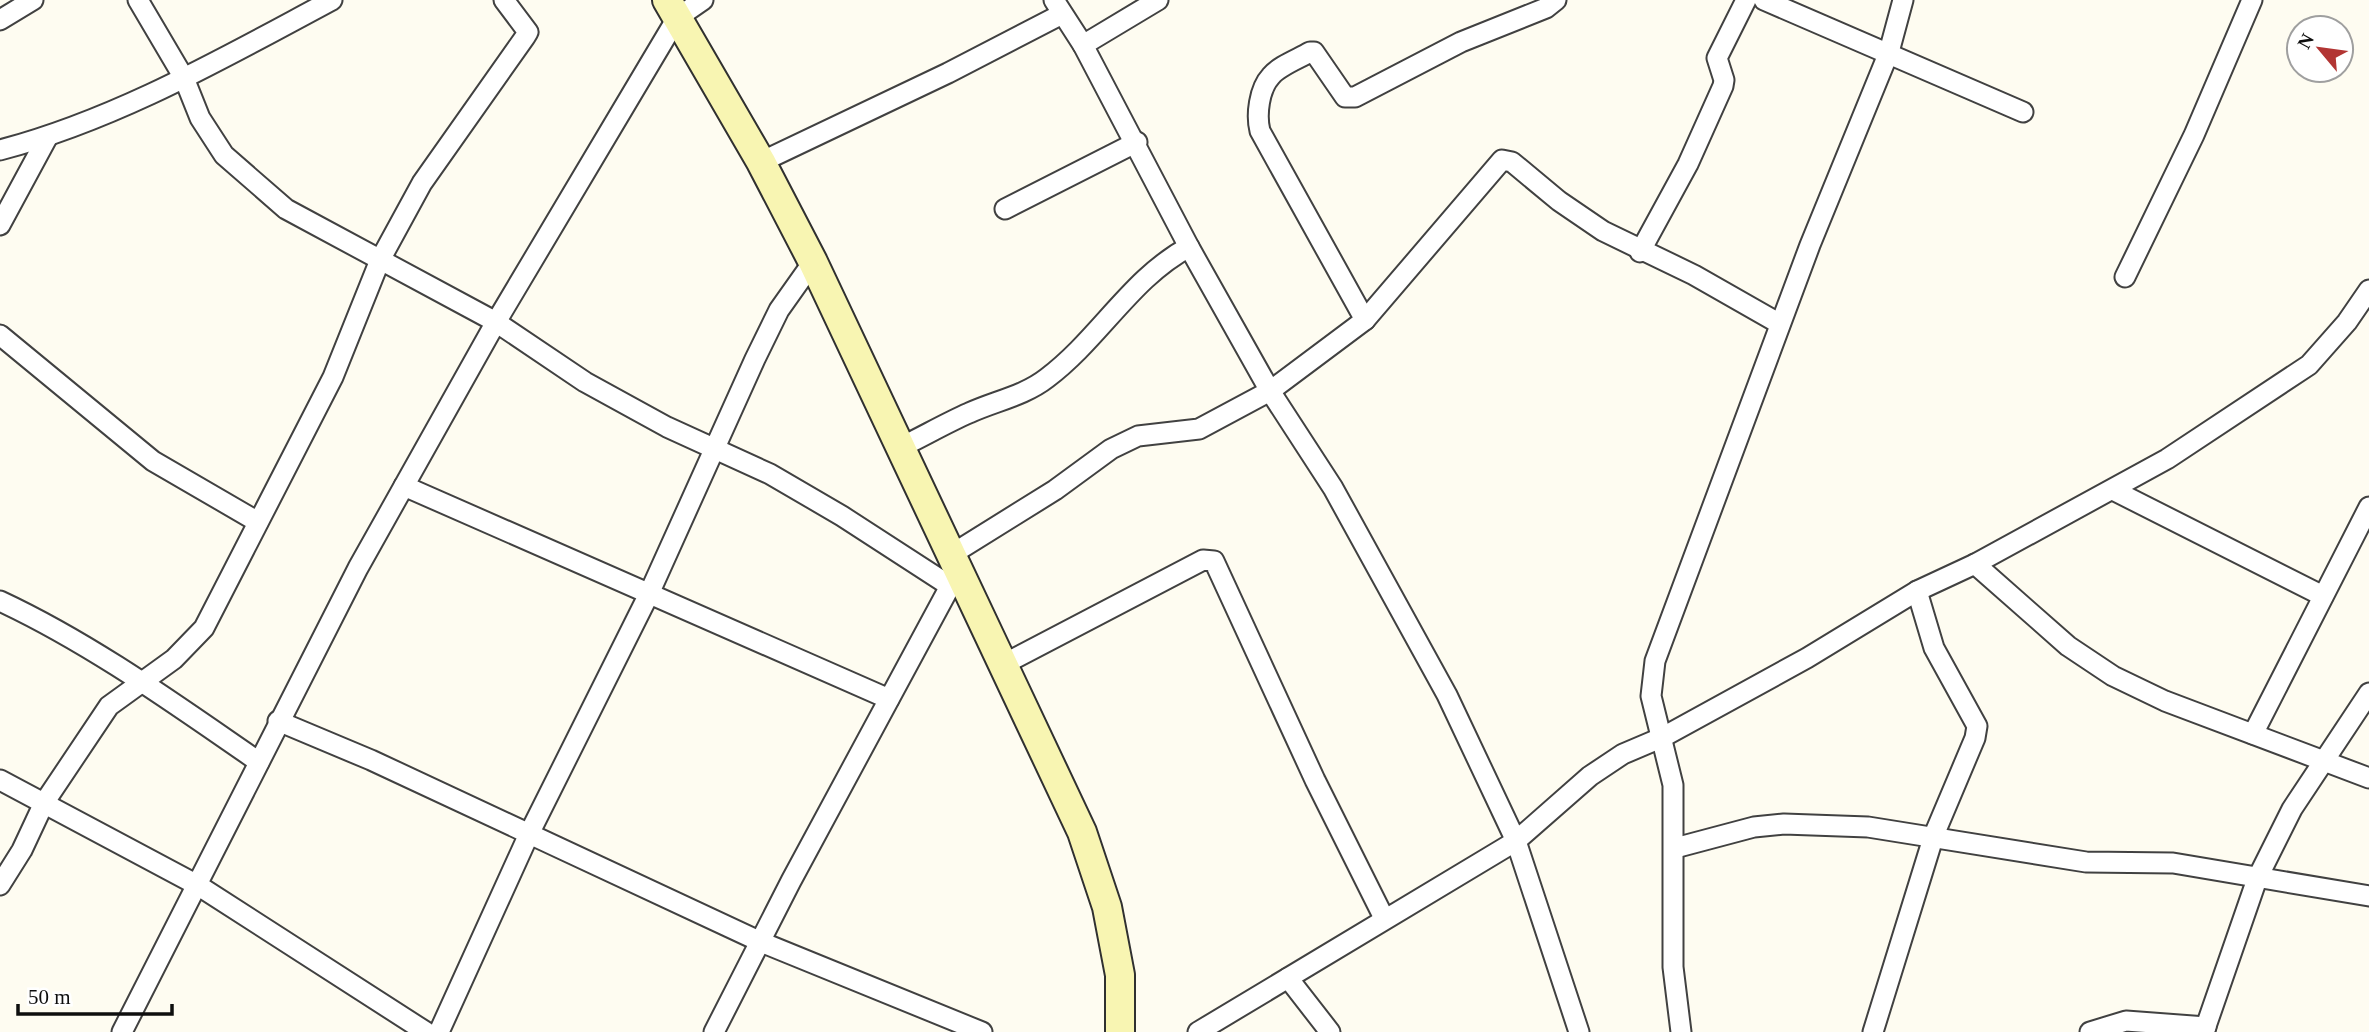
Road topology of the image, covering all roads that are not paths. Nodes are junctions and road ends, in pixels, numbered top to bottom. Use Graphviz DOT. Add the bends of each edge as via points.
graph roads {
  1 [pos="33,0"];
  2 [pos="138,0"];
  3 [pos="332,0"];
  4 [pos="505,0"];
  5 [pos="703,0"];
  6 [pos="1158,0"];
  7 [pos="1556,0"];
  8 [pos="1746,0"];
  9 [pos="1765,0"];
  10 [pos="1903,0"];
  11 [pos="2252,0"];
  12 [pos="1058,7"];
  13 [pos="672,9"];
  14 [pos="0,20"];
  15 [pos="1083,45"];
  16 [pos="1889,52"];
  17 [pos="184,78"];
  18 [pos="2023,113"];
  19 [pos="47,138"];
  20 [pos="1137,142"];
  21 [pos="0,150"];
  22 [pos="761,162"];
  23 [pos="1005,209"];
  24 [pos="0,225"];
  25 [pos="1189,247"];
  26 [pos="1640,252"];
  27 [pos="380,260"];
  28 [pos="813,262"];
  29 [pos="2125,277"];
  30 [pos="2369,290"];
  31 [pos="1364,320"];
  32 [pos="496,322"];
  33 [pos="1780,324"];
  34 [pos="0,335"];
  35 [pos="1270,391"];
  36 [pos="901,447"];
  37 [pos="713,450"];
  38 [pos="404,486"];
  39 [pos="2113,491"];
  40 [pos="2369,507"];
  41 [pos="258,522"];
  42 [pos="1975,564"];
  43 [pos="952,572"];
  44 [pos="1917,591"];
  45 [pos="648,596"];
  46 [pos="2323,596"];
  47 [pos="0,601"];
  48 [pos="1002,665"];
  49 [pos="140,681"];
  50 [pos="2369,693"];
  51 [pos="889,699"];
  52 [pos="278,721"];
  53 [pos="2253,734"];
  54 [pos="1663,737"];
  55 [pos="2322,759"];
  56 [pos="260,762"];
  57 [pos="2369,778"];
  58 [pos="0,780"];
  59 [pos="44,803"];
  60 [pos="529,834"];
  61 [pos="1934,835"];
  62 [pos="1516,841"];
  63 [pos="1675,848"];
  64 [pos="2256,879"];
  65 [pos="0,885"];
  66 [pos="199,886"];
  67 [pos="2369,896"];
  68 [pos="1384,918"];
  69 [pos="761,942"];
  70 [pos="1288,978"];
  71 [pos="2205,1029"];
  72 [pos="122,1032"];
  73 [pos="426,1032"];
  74 [pos="439,1032"];
  75 [pos="714,1032"];
  76 [pos="982,1032"];
  77 [pos="1120,1032"];
  78 [pos="1198,1032"];
  79 [pos="1330,1032"];
  80 [pos="1579,1032"];
  81 [pos="1681,1032"];
  82 [pos="1873,1032"];
  83 [pos="2090,1032"];
  1 -- 14 [label="street"];
  2 -- 17 [label="street"];
  3 -- 17 [label="street"];
  4 -- 27 [label="street" via="528,32 422,183"];
  5 -- 13 [label="street"];
  6 -- 15 [label="street"];
  7 -- 31 [label="street" via="1355,97 1345,97 1314,52 1270,76 1259,106 1260,131"];
  8 -- 26 [label="street" via="1717,58 1723,86 1688,164"];
  9 -- 16 [label="street"];
  10 -- 16 [label="street"];
  11 -- 29 [label="street" via="2194,135"];
  12 -- 15 [label="street"];
  12 -- 22 [label="street"];
  13 -- 22 [label="street"];
  13 -- 32 [label="street"];
  15 -- 20 [label="street"];
  16 -- 18 [label="street"];
  16 -- 33 [label="street"];
  17 -- 19 [label="street"];
  17 -- 27 [label="street" via="200,118 223,155 247,178 286,209"];
  19 -- 21 [label="street"];
  19 -- 24 [label="street"];
  20 -- 23 [label="street"];
  20 -- 25 [label="street"];
  22 -- 28 [label="street"];
  25 -- 35 [label="street"];
  25 -- 36 [label="street" via="1167,258 1077,353 1046,379"];
  26 -- 31 [label="street" via="1559,201 1512,162 1502,160"];
  26 -- 33 [label="street" via="1694,275"];
  27 -- 32 [label="street"];
  27 -- 41 [label="street" via="333,377"];
  28 -- 36 [label="street"];
  28 -- 37 [label="street" via="779,310"];
  30 -- 39 [label="street" via="2309,365"];
  31 -- 35 [label="street"];
  32 -- 37 [label="street" via="585,382"];
  32 -- 38 [label="street"];
  33 -- 54 [label="street" via="1655,661 1651,696"];
  34 -- 41 [label="street" via="153,461"];
  35 -- 43 [label="street" via="1199,429 1138,436 1111,449"];
  35 -- 62 [label="street" via="1386,582 1470,740"];
  36 -- 43 [label="street"];
  37 -- 43 [label="street" via="782,481"];
  37 -- 45 [label="street"];
  38 -- 45 [label="street"];
  38 -- 52 [label="street"];
  39 -- 42 [label="street"];
  39 -- 46 [label="street"];
  40 -- 46 [label="street"];
  41 -- 49 [label="street" via="204,628 174,659"];
  42 -- 44 [label="street"];
  42 -- 53 [label="street" via="2068,646 2113,676"];
  43 -- 48 [label="street"];
  43 -- 51 [label="street"];
  44 -- 54 [label="street"];
  44 -- 61 [label="street" via="1934,648 1977,726"];
  45 -- 51 [label="street"];
  45 -- 60 [label="street"];
  46 -- 53 [label="street"];
  47 -- 49 [label="street"];
  48 -- 68 [label="street" via="1203,560 1214,561"];
  48 -- 77 [label="street" via="1082,832 1107,907 1120,975"];
  49 -- 56 [label="street"];
  49 -- 59 [label="street" via="110,706"];
  50 -- 55 [label="street"];
  51 -- 69 [label="street"];
  52 -- 56 [label="street"];
  52 -- 60 [label="street"];
  53 -- 55 [label="street"];
  54 -- 62 [label="street" via="1623,754 1590,776"];
  54 -- 63 [label="street" via="1673,785"];
  55 -- 57 [label="street"];
  55 -- 64 [label="street"];
  56 -- 66 [label="street"];
  58 -- 59 [label="street"];
  59 -- 65 [label="street"];
  59 -- 66 [label="street"];
  60 -- 69 [label="street"];
  60 -- 74 [label="street"];
  61 -- 63 [label="street" via="1784,824 1754,827"];
  61 -- 64 [label="street" via="2086,862 2173,863"];
  61 -- 82 [label="street"];
  62 -- 68 [label="street"];
  62 -- 80 [label="street"];
  63 -- 81 [label="street" via="1673,967"];
  64 -- 67 [label="street"];
  64 -- 71 [label="street"];
  66 -- 72 [label="street"];
  66 -- 73 [label="street"];
  68 -- 70 [label="street"];
  69 -- 75 [label="street"];
  69 -- 76 [label="street"];
  70 -- 78 [label="street"];
  70 -- 79 [label="street"];
  71 -- 83 [label="street" via="2126,1021"];
}
